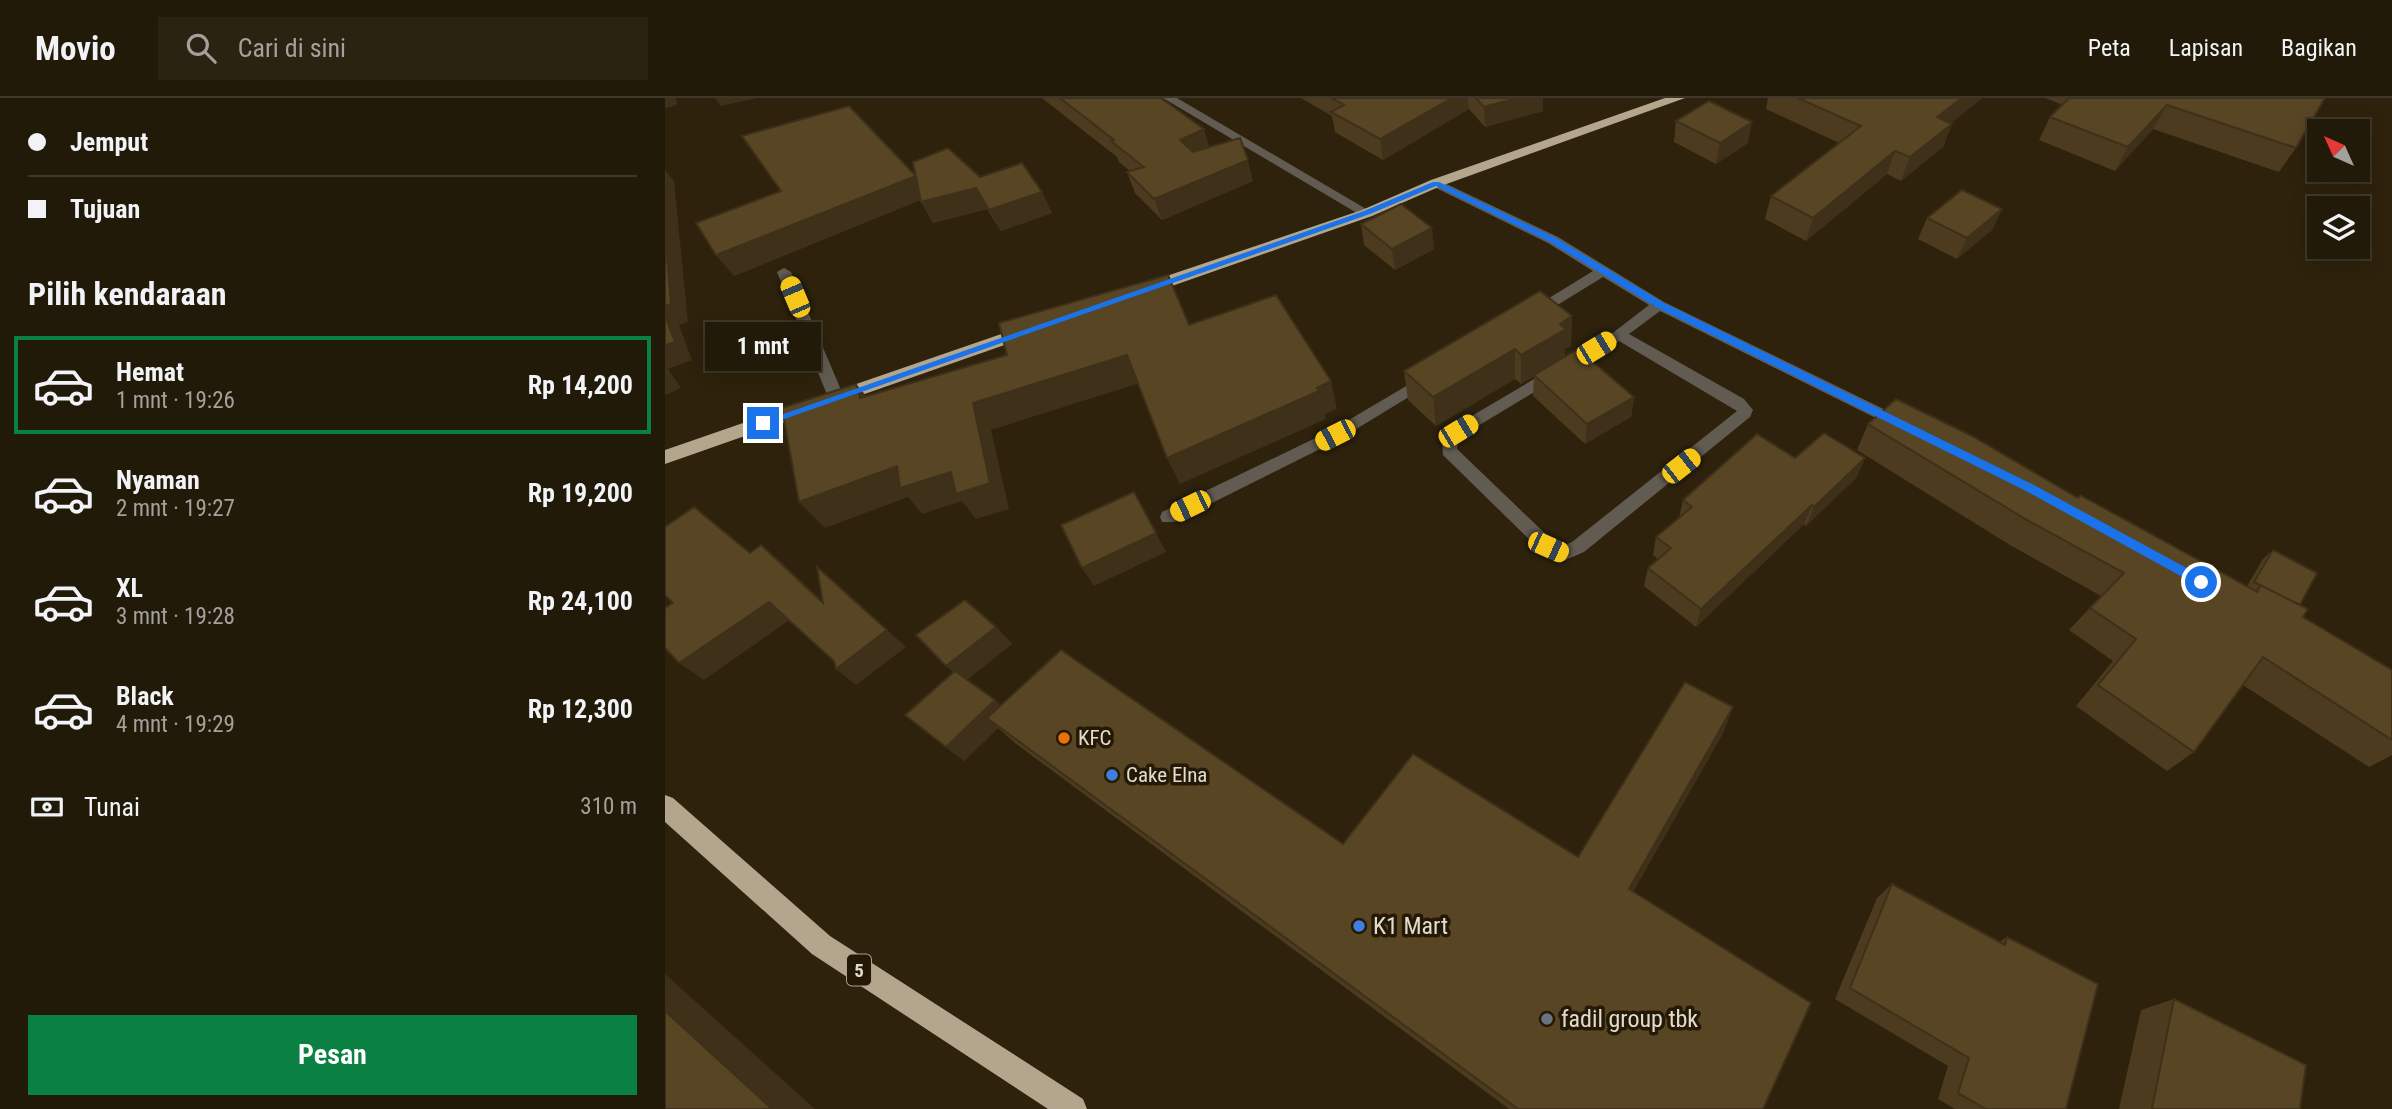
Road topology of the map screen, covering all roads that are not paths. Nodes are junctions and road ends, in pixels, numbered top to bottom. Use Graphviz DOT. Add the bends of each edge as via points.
graph roads {
  1 [pos="1169,98"];
  2 [pos="1678,98"];
  3 [pos="1436,183"];
  4 [pos="1367,213"];
  5 [pos="784,272"];
  6 [pos="1601,272"];
  7 [pos="1121,298"];
  8 [pos="1659,304"];
  9 [pos="1520,321"];
  10 [pos="1043,325"];
  11 [pos="1619,334"];
  12 [pos="1439,371"];
  13 [pos="837,397"];
  14 [pos="1919,433"];
  15 [pos="665,457"];
  16 [pos="1168,517"];
  17 [pos="665,806"];
  18 [pos="1073,1109"];
  1 -- 4 [label="street"];
  2 -- 3 [label="highway"];
  3 -- 4 [label="highway"];
  3 -- 6 [label="street" via="1553,240"];
  4 -- 7 [label="highway"];
  5 -- 13 [label="street"];
  6 -- 8 [label="street"];
  6 -- 9 [label="street"];
  8 -- 11 [label="street"];
  8 -- 14 [label="street"];
  10 -- 13 [label="highway"];
  11 -- 11 [label="street" via="1450,440 1449,451 1548,547 1563,554 1578,547 1742,417 1745,410"];
  12 -- 16 [label="street" via="1335,435"];
  13 -- 15 [label="highway"];
  17 -- 18 [label="highway, 5" via="821,945"];
}
